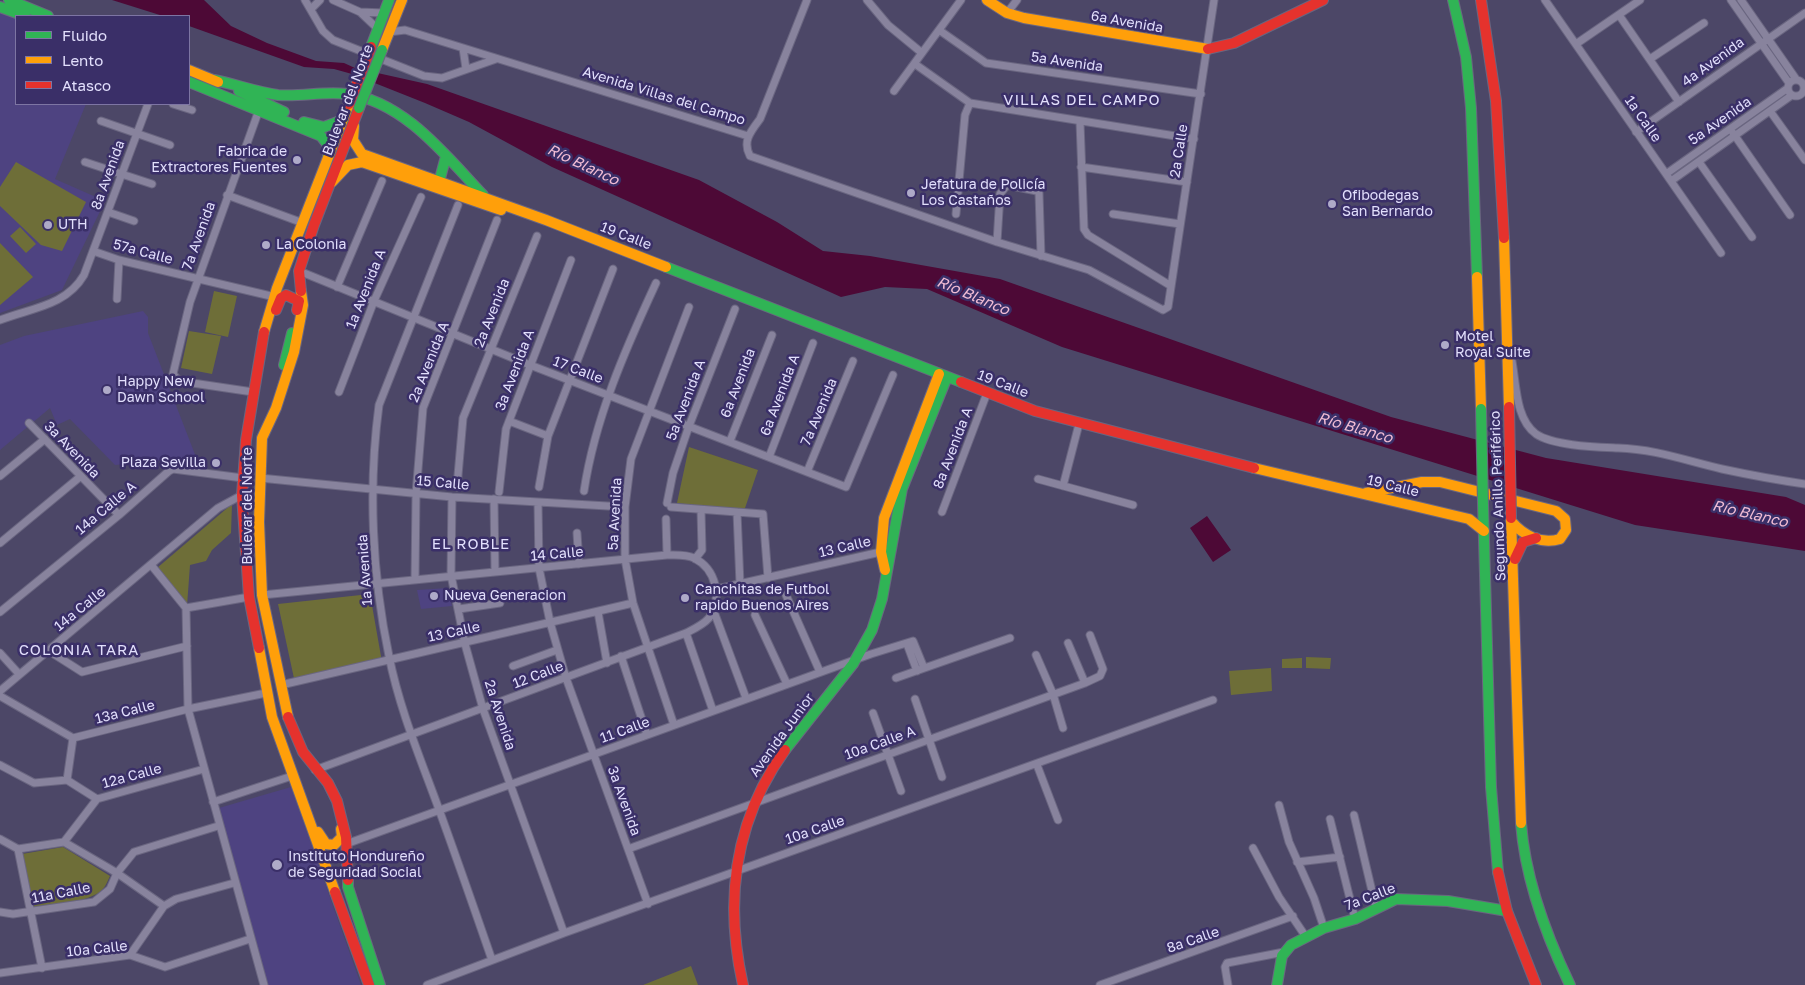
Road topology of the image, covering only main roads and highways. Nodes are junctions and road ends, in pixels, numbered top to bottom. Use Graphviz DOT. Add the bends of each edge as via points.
graph roads {
  1 [pos="8,0"];
  2 [pos="389,0"];
  3 [pos="402,0"];
  4 [pos="988,0"];
  5 [pos="1323,0"];
  6 [pos="1453,0"];
  7 [pos="1481,0"];
  8 [pos="0,7"];
  9 [pos="22,15"];
  10 [pos="46,15"];
  11 [pos="190,70"];
  12 [pos="214,80"];
  13 [pos="190,82"];
  14 [pos="220,94"];
  15 [pos="289,95"];
  16 [pos="354,106"];
  17 [pos="275,108"];
  18 [pos="343,120"];
  19 [pos="354,120"];
  20 [pos="322,131"];
  21 [pos="446,156"];
  22 [pos="328,159"];
  23 [pos="332,182"];
  24 [pos="439,184"];
  25 [pos="486,197"];
  26 [pos="546,220"];
  27 [pos="943,376"];
  28 [pos="262,438"];
  29 [pos="246,440"];
  30 [pos="1366,493"];
  31 [pos="1483,506"];
  32 [pos="1468,519"];
  33 [pos="1511,520"];
  34 [pos="1484,531"];
  35 [pos="1536,538"];
  36 [pos="1513,565"];
  37 [pos="246,573"];
  38 [pos="288,715"];
  39 [pos="1507,911"];
  40 [pos="369,985"];
  41 [pos="380,985"];
  42 [pos="743,985"];
  43 [pos="1276,985"];
  44 [pos="1536,985"];
  45 [pos="1570,985"];
  1 -- 10 [label="main road"];
  2 -- 16 [label="main road, Bulevar del Norte, bridge"];
  3 -- 16 [label="main road, Bulevar del Norte, bridge"];
  4 -- 5 [label="main road, 6a Avenida" via="1007,13 1024,18 1208,49 1234,43"];
  6 -- 31 [label="main road, Segundo Anillo Periférico, bridge" via="1466,57 1472,108"];
  7 -- 33 [label="main road, Segundo Anillo Periférico, bridge" via="1491,43 1498,103"];
  8 -- 9 [label="main road"];
  11 -- 12 [label="main road"];
  12 -- 15 [label="main road" via="266,93"];
  12 -- 17 [label="main road"];
  13 -- 14 [label="main road"];
  14 -- 17 [label="main road" via="230,92"];
  14 -- 20 [label="main road"];
  15 -- 17 [label="main road"];
  15 -- 21 [label="main road" via="356,96 393,112"];
  16 -- 18 [label="main road, Bulevar del Norte"];
  16 -- 19 [label="main road, Bulevar del Norte"];
  17 -- 20 [label="main road"];
  18 -- 20 [label="main road"];
  18 -- 22 [label="main road, Bulevar del Norte"];
  19 -- 23 [label="main road, Bulevar del Norte"];
  19 -- 24 [label="main road, 19 Calle" via="354,140 362,154"];
  20 -- 22 [label="main road" via="328,146"];
  21 -- 24 [label="main road"];
  21 -- 25 [label="main road"];
  22 -- 29 [label="main road, Bulevar del Norte" via="275,297 262,341"];
  23 -- 24 [label="main road, 19 Calle" via="348,165 362,162"];
  23 -- 28 [label="main road, Bulevar del Norte" via="299,271 303,305 294,352 276,408"];
  24 -- 25 [label="main road, 19 Calle"];
  24 -- 26 [label="main road, 19 Calle" via="515,214"];
  25 -- 26 [label="main road, 19 Calle"];
  26 -- 27 [label="main road, 19 Calle"];
  27 -- 30 [label="main road, 19 Calle" via="1079,424 1214,460"];
  27 -- 42 [label="main road, Avenida Junior" via="884,518 886,573 877,616 859,657 774,765 743,826 734,872 735,928"];
  28 -- 29 [label="main road" via="298,309 299,301 290,295 281,298 276,306"];
  28 -- 38 [label="main road, Bulevar del Norte" via="262,595"];
  29 -- 37 [label="main road, Bulevar del Norte" via="242,494"];
  30 -- 32 [label="main road, 19 Calle"];
  30 -- 35 [label="main road" via="1422,482 1440,482 1552,509 1565,519 1566,530 1560,539 1550,542"];
  31 -- 32 [label="main road"];
  31 -- 34 [label="main road, Segundo Anillo Periférico"];
  32 -- 34 [label="main road, 19 Calle"];
  33 -- 35 [label="main road" via="1519,530"];
  33 -- 36 [label="main road, Segundo Anillo Periférico"];
  34 -- 39 [label="main road, Segundo Anillo Periférico" via="1495,851"];
  35 -- 36 [label="main road" via="1521,545"];
  36 -- 45 [label="main road, Segundo Anillo Periférico" via="1525,856 1545,930"];
  37 -- 38 [label="main road" via="270,701 289,759 322,841 337,844 342,830 333,802 302,758 290,730"];
  37 -- 40 [label="main road, Bulevar del Norte" via="266,693 292,776"];
  38 -- 41 [label="main road, Bulevar del Norte" via="304,752 337,800 346,844 348,887"];
  39 -- 43 [label="main road, 7a Calle" via="1412,898 1375,905 1323,924 1291,945 1284,952"];
  39 -- 44 [label="main road, Segundo Anillo Periférico"];
}
